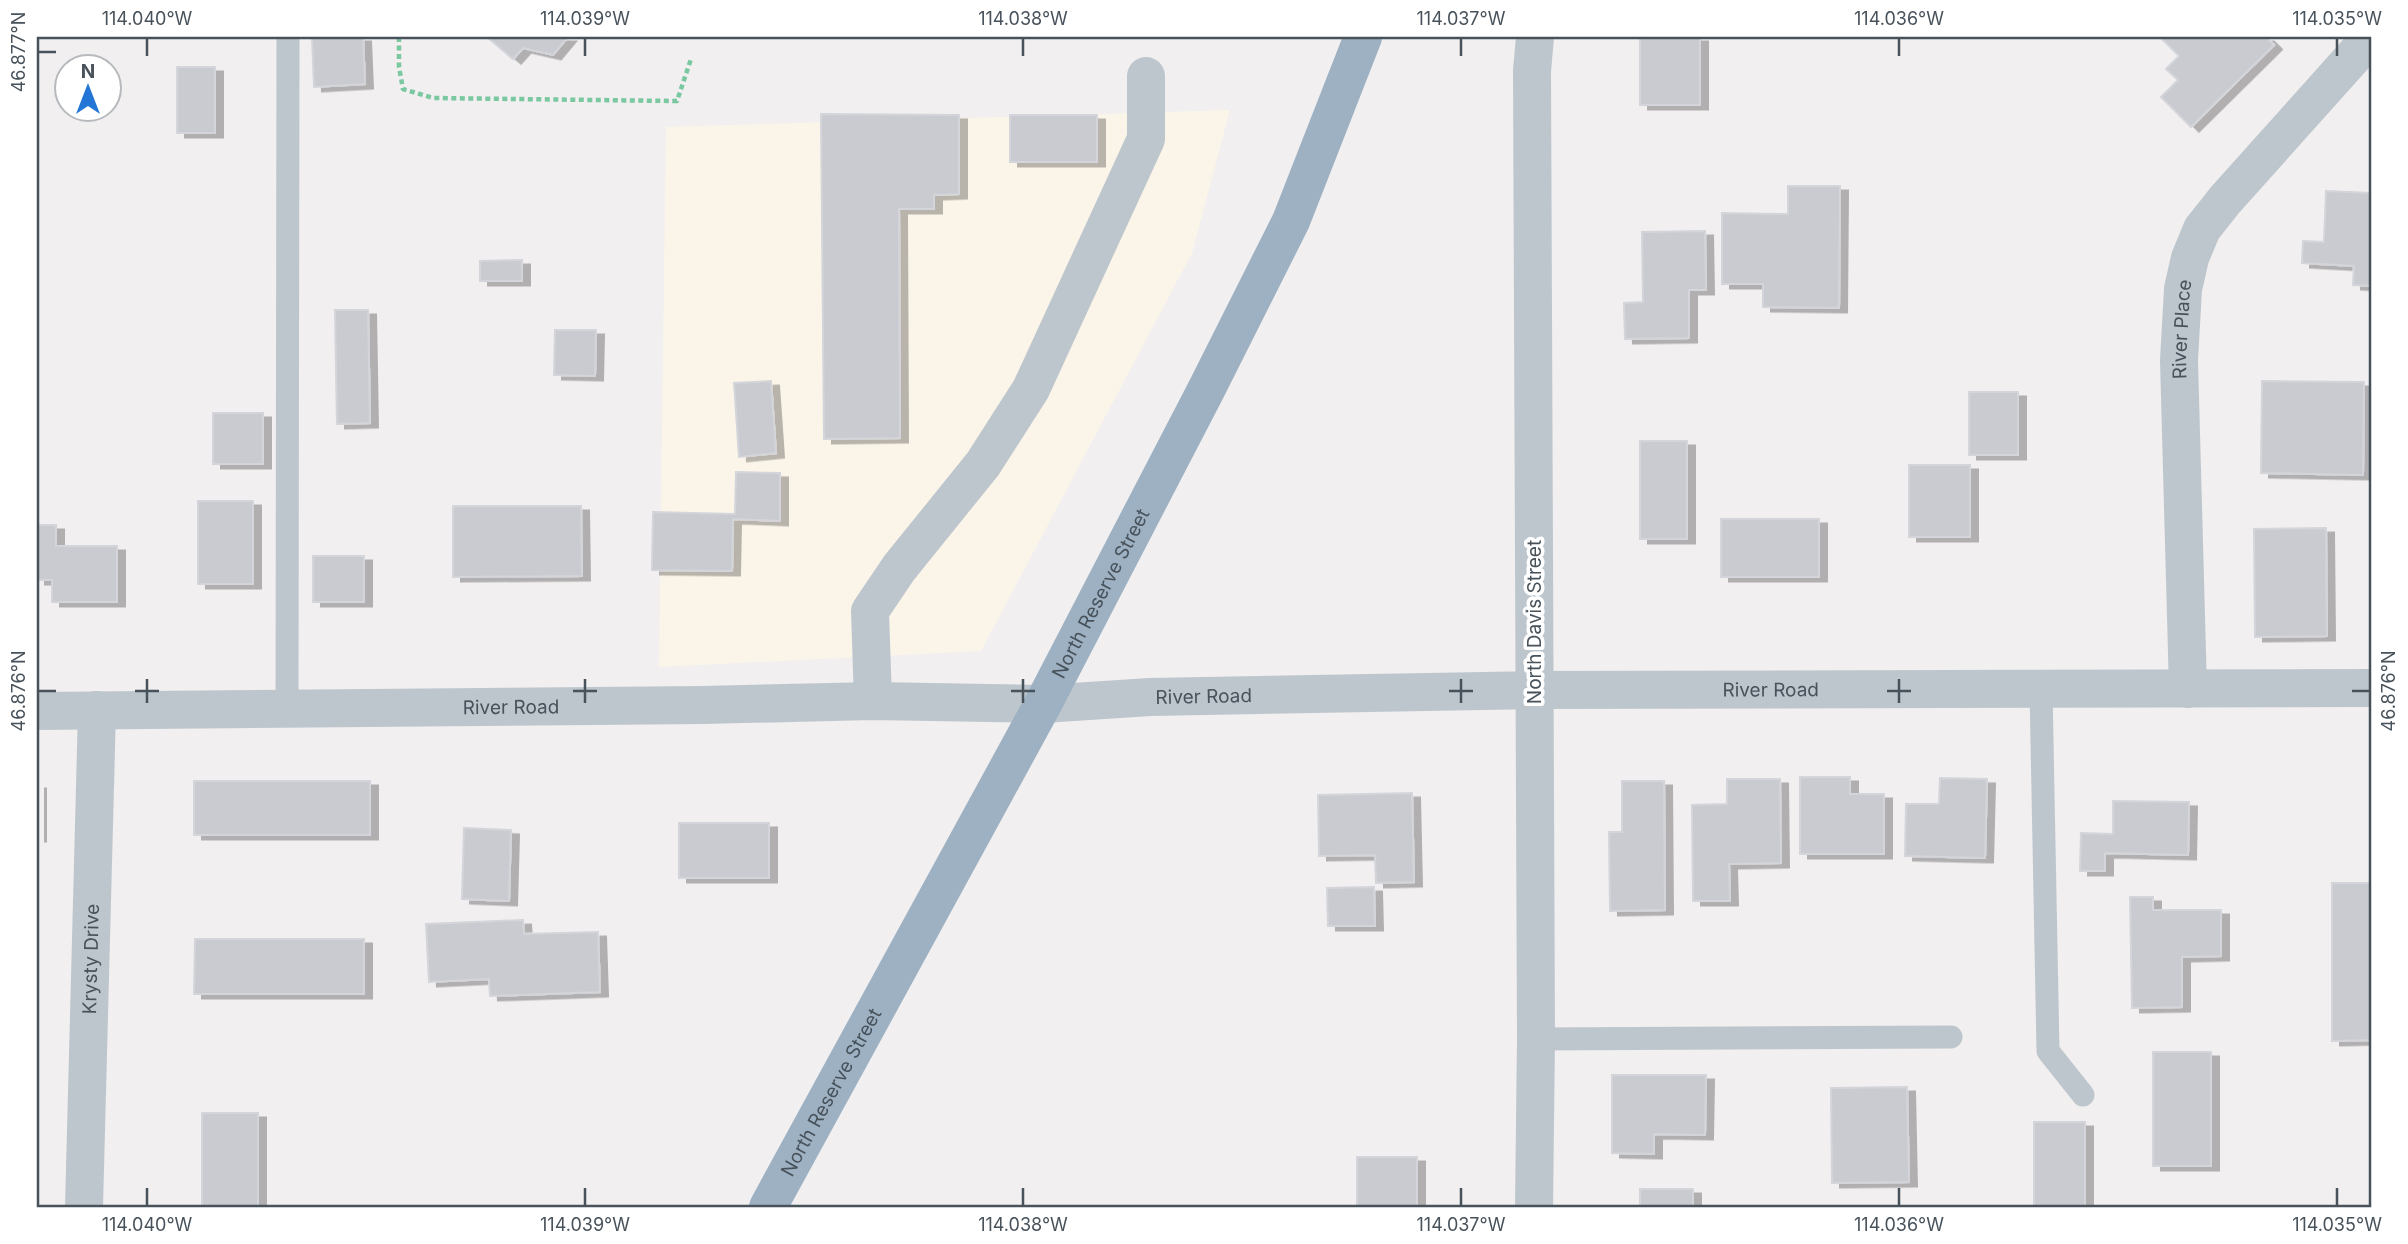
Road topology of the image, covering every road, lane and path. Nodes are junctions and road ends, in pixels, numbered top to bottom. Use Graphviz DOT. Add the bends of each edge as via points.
graph roads {
  1 [pos="288,37"];
  2 [pos="399,37"];
  3 [pos="1363,37"];
  4 [pos="1535,37"];
  5 [pos="2371,37"];
  6 [pos="691,59"];
  7 [pos="1146,76"];
  8 [pos="2371,688"];
  9 [pos="2041,689"];
  10 [pos="2188,689"];
  11 [pos="1535,690"];
  12 [pos="873,701"];
  13 [pos="1043,704"];
  14 [pos="288,708"];
  15 [pos="97,710"];
  16 [pos="37,711"];
  17 [pos="1951,1037"];
  18 [pos="1536,1039"];
  19 [pos="2082,1095"];
  20 [pos="84,1207"];
  21 [pos="768,1207"];
  22 [pos="1534,1207"];
  1 -- 14 [label="lane"];
  2 -- 6 [label="path" via="403,89 433,98 677,102"];
  3 -- 13 [label="highway, North Reserve Street" via="1291,221"];
  4 -- 11 [label="street, North Davis Street" via="1531,71"];
  5 -- 10 [label="street, River Place" via="2202,229 2190,258 2183,289 2179,360"];
  7 -- 12 [label="street" via="1146,139 1031,389 983,464 870,611"];
  8 -- 10 [label="street, River Road"];
  9 -- 10 [label="street, River Road"];
  9 -- 11 [label="street, River Road"];
  9 -- 19 [label="lane" via="2048,1051"];
  11 -- 13 [label="street, River Road"];
  11 -- 18 [label="street, North Davis Street"];
  12 -- 13 [label="street, River Road"];
  12 -- 14 [label="street, River Road"];
  13 -- 21 [label="highway, North Reserve Street"];
  14 -- 15 [label="street, River Road"];
  15 -- 16 [label="street, River Road"];
  15 -- 20 [label="street, Krysty Drive"];
  17 -- 18 [label="lane"];
  18 -- 22 [label="street, North Davis Street"];
}
